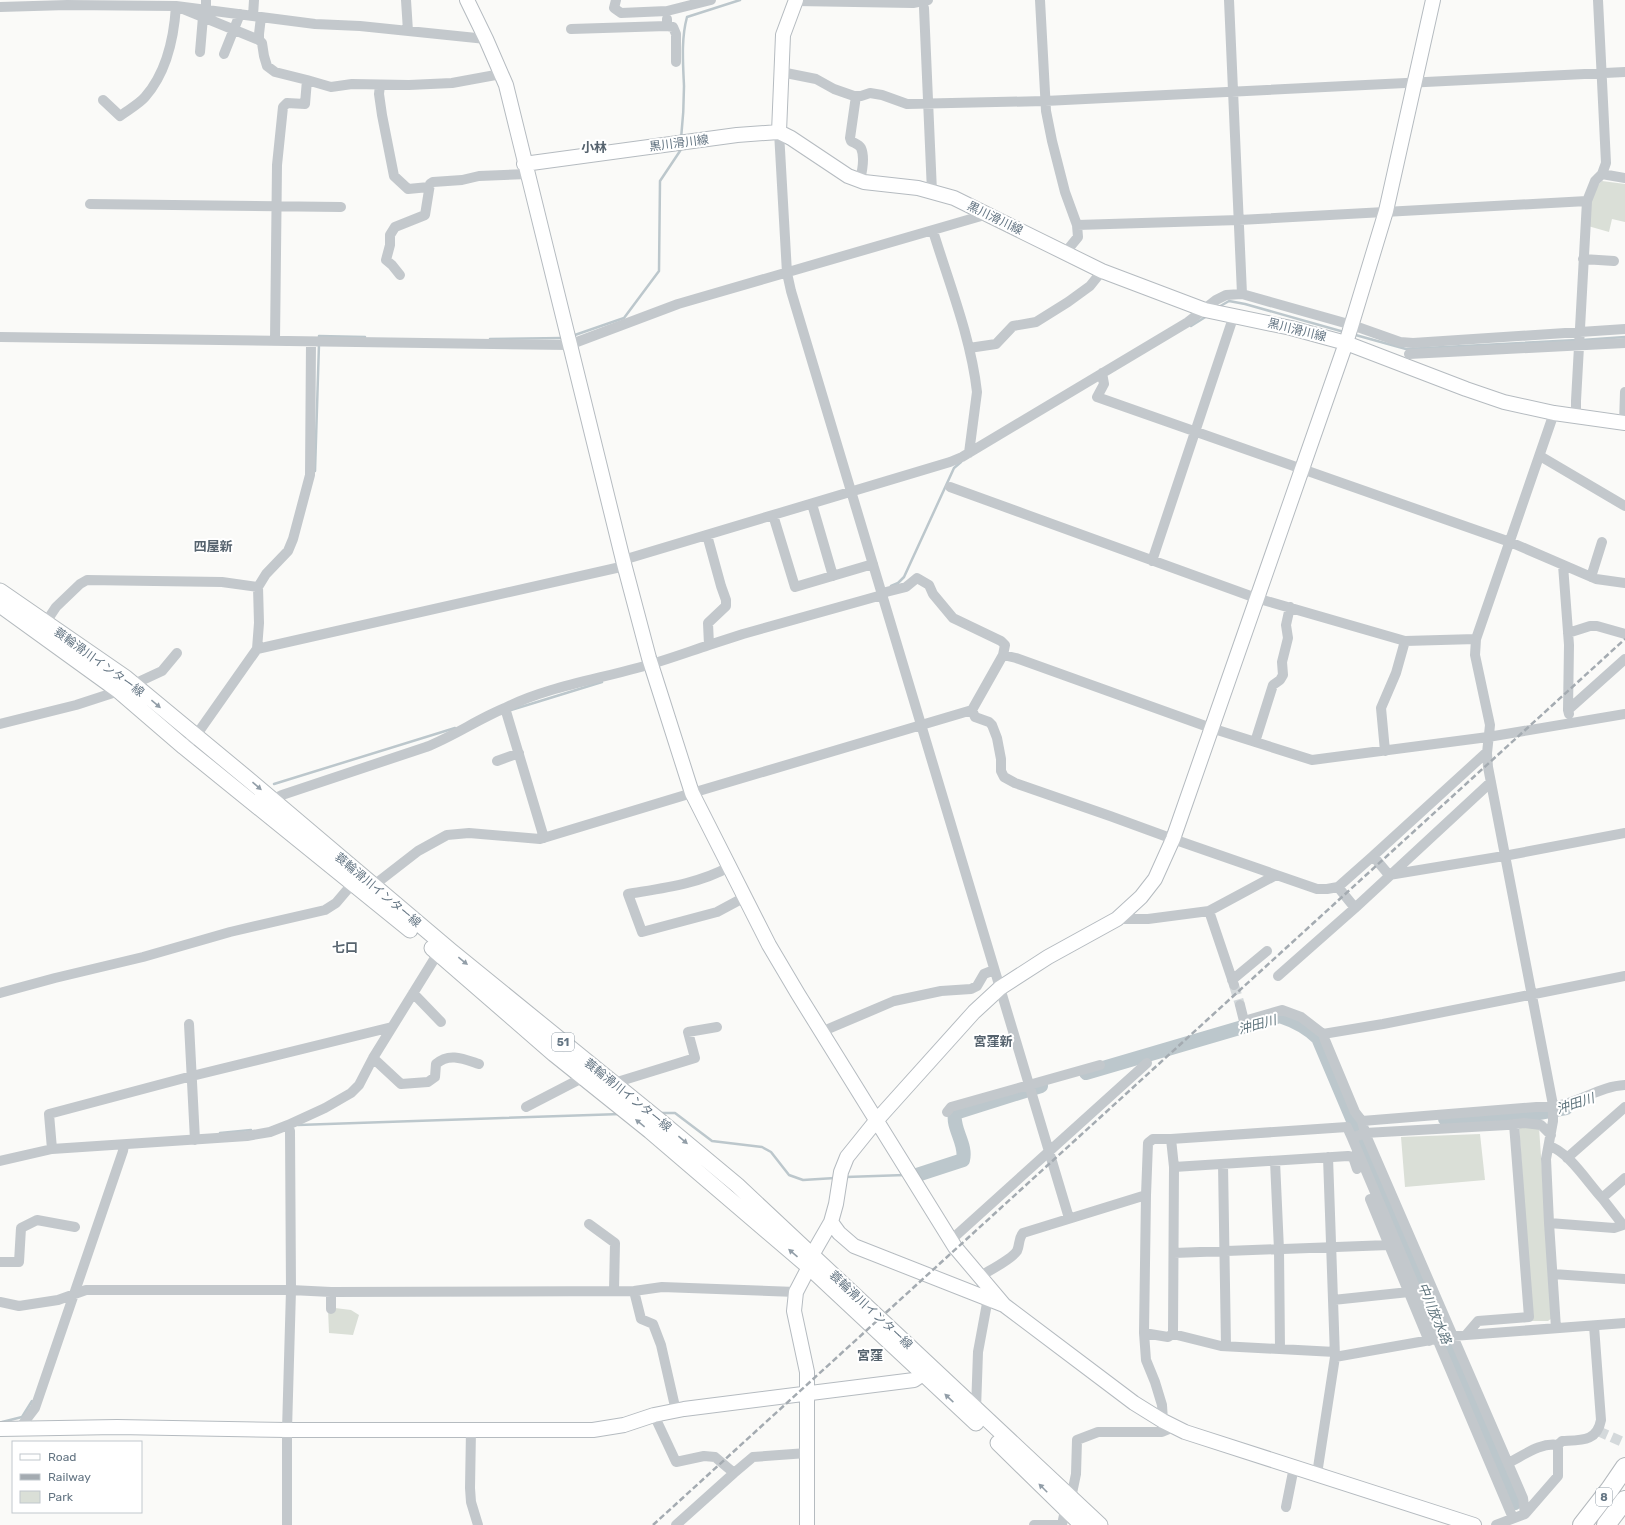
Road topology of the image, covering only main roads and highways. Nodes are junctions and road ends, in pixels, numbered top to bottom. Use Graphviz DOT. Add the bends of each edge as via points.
graph roads {
  1 [pos="0,591"];
  2 [pos="0,605"];
  3 [pos="42,628"];
  4 [pos="190,742"];
  5 [pos="369,889"];
  6 [pos="608,1088"];
  7 [pos="811,1261"];
  8 [pos="1625,1467"];
  9 [pos="1625,1500"];
  10 [pos="1068,1504"];
  11 [pos="1082,1525"];
  12 [pos="1100,1525"];
  13 [pos="1582,1525"];
  14 [pos="1606,1525"];
  1 -- 3 [label="main road, 蓑輪滑川インター線 / 51"];
  2 -- 3 [label="main road, 蓑輪滑川インター線 / 51"];
  3 -- 4 [label="main road, 蓑輪滑川インター線 / 51" via="119,691"];
  3 -- 4 [label="main road, 蓑輪滑川インター線 / 51, one-way" via="132,684"];
  4 -- 5 [label="main road, 蓑輪滑川インター線 / 51, one-way" via="272,800"];
  4 -- 5 [label="main road, 蓑輪滑川インター線 / 51" via="353,883"];
  5 -- 6 [label="main road, 蓑輪滑川インター線 / 51, one-way"];
  5 -- 6 [label="main road, 蓑輪滑川インター線 / 51" via="438,953 584,1078"];
  6 -- 7 [label="main road, 蓑輪滑川インター線 / 51" via="656,1136"];
  10 -- 7 [label="main road, 蓑輪滑川インター線 / 51, one-way" via="923,1374"];
  7 -- 10 [label="main road, 蓑輪滑川インター線 / 51" via="976,1409"];
  8 -- 13 [label="highway, 8"];
  9 -- 14 [label="highway, 8"];
  10 -- 11 [label="main road, 蓑輪滑川インター線 / 51"];
  10 -- 12 [label="main road, 蓑輪滑川インター線 / 51"];
}
